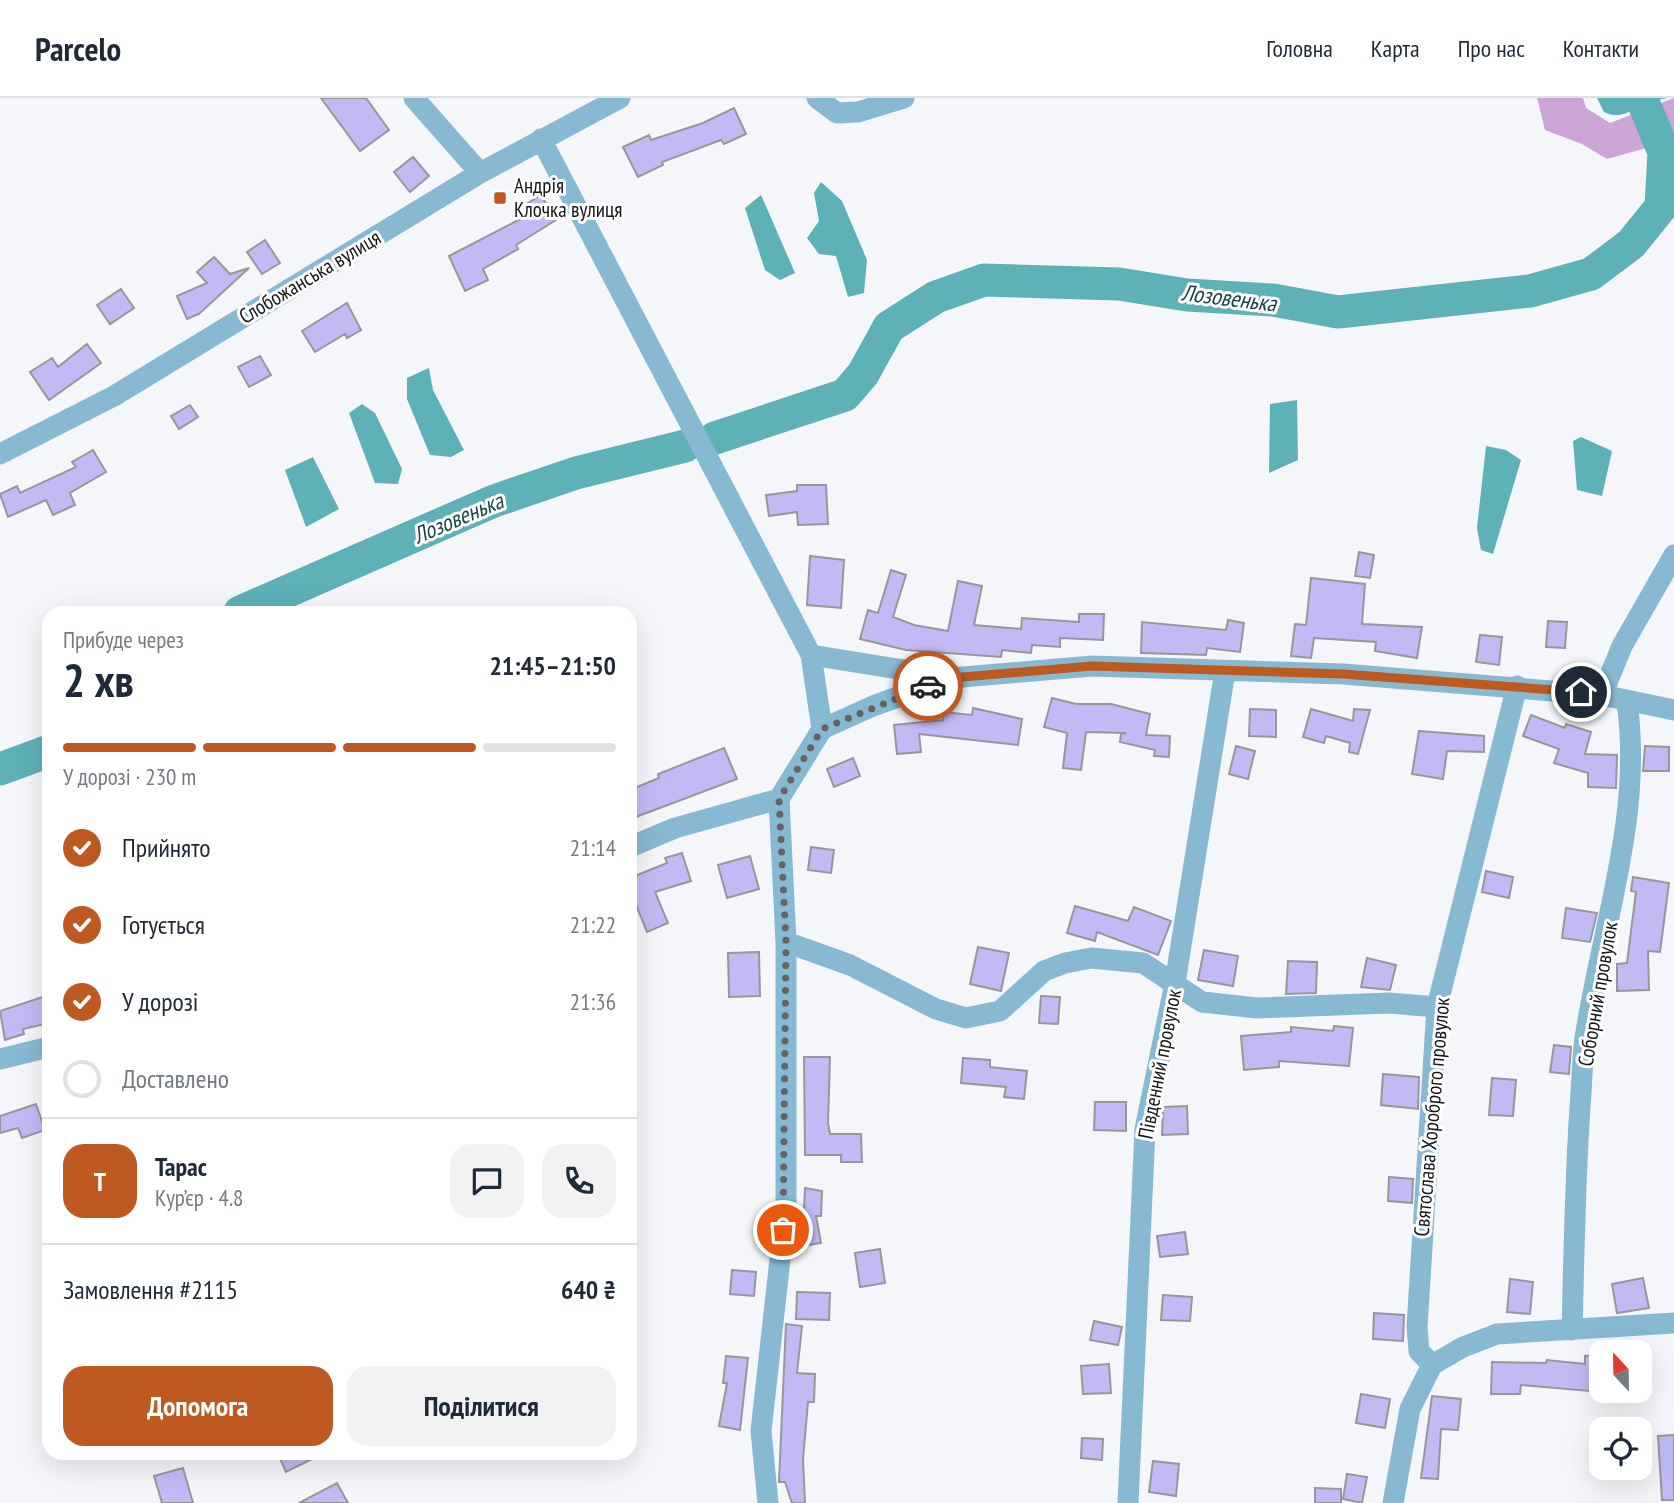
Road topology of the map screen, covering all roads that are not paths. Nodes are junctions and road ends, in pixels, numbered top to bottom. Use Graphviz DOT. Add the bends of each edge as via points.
graph roads {
  1 [pos="414,98"];
  2 [pos="620,98"];
  3 [pos="817,98"];
  4 [pos="904,98"];
  5 [pos="541,139"];
  6 [pos="480,173"];
  7 [pos="0,454"];
  8 [pos="1674,555"];
  9 [pos="811,654"];
  10 [pos="1225,671"];
  11 [pos="951,678"];
  12 [pos="1517,686"];
  13 [pos="1602,695"];
  14 [pos="1627,702"];
  15 [pos="1674,710"];
  16 [pos="822,729"];
  17 [pos="779,799"];
  18 [pos="637,843"];
  19 [pos="786,942"];
  20 [pos="1175,983"];
  21 [pos="1437,1007"];
  22 [pos="42,1049"];
  23 [pos="0,1059"];
  24 [pos="1674,1323"];
  25 [pos="1572,1329"];
  26 [pos="1432,1365"];
  27 [pos="768,1503"];
  28 [pos="1128,1503"];
  29 [pos="1393,1503"];
  1 -- 6 [label="street"];
  2 -- 5 [label="street, Слобожанська вулиця"];
  3 -- 4 [label="street" via="836,113 858,112"];
  5 -- 6 [label="street, Слобожанська вулиця"];
  5 -- 9 [label="street"];
  6 -- 7 [label="street, Слобожанська вулиця" via="114,396"];
  8 -- 13 [label="street" via="1622,646"];
  9 -- 11 [label="street"];
  9 -- 16 [label="street"];
  10 -- 11 [label="street" via="1092,666"];
  10 -- 12 [label="street"];
  10 -- 20 [label="street, Південний провулок"];
  11 -- 16 [label="street"];
  12 -- 13 [label="street"];
  12 -- 21 [label="street, Святослава Хороброго провулок"];
  13 -- 14 [label="street"];
  14 -- 15 [label="street"];
  14 -- 25 [label="street, Соборний провулок" via="1632,741 1623,841 1615,901 1585,1038"];
  16 -- 17 [label="street"];
  17 -- 18 [label="street"];
  17 -- 19 [label="street"];
  19 -- 20 [label="street" via="850,965 936,1009 966,1018 1000,1011 1044,971 1091,958 1143,963"];
  19 -- 27 [label="street" via="786,1205 761,1431"];
  20 -- 21 [label="street" via="1202,1002 1257,1008 1388,1003"];
  20 -- 28 [label="street, Південний провулок" via="1145,1129"];
  21 -- 26 [label="street, Святослава Хороброго провулок" via="1417,1327 1419,1351"];
  22 -- 23 [label="street"];
  24 -- 25 [label="street"];
  25 -- 26 [label="street" via="1497,1334"];
  26 -- 29 [label="street" via="1410,1409"];
}
